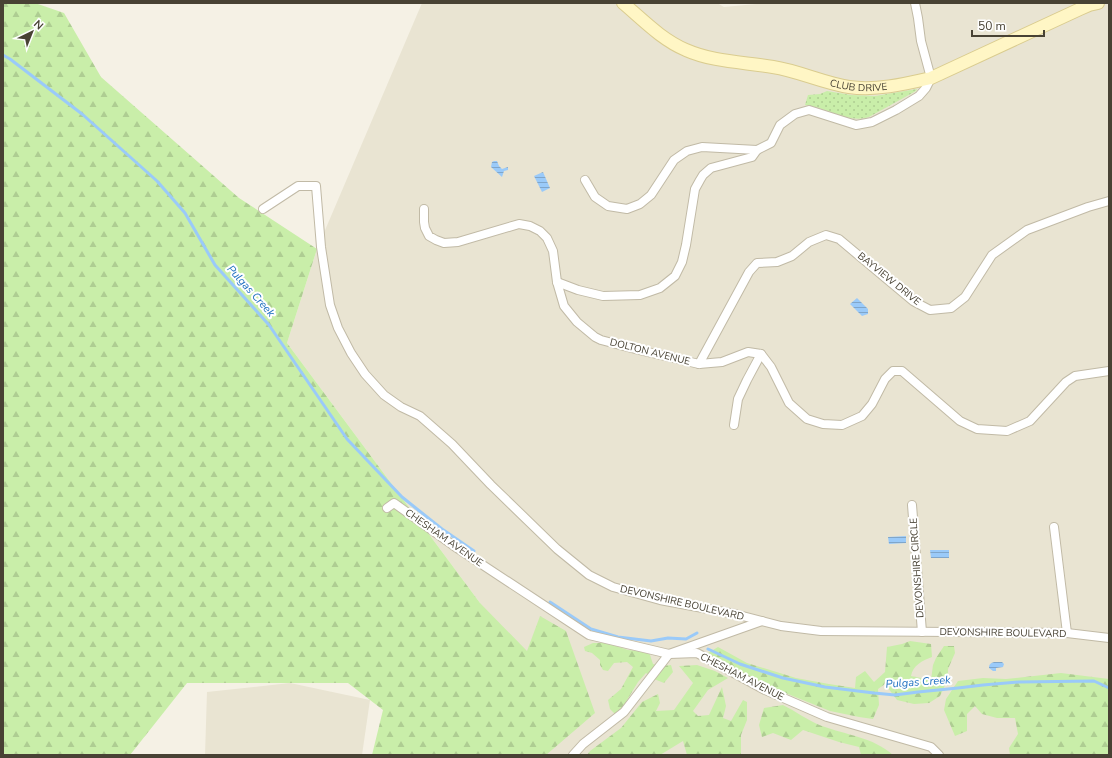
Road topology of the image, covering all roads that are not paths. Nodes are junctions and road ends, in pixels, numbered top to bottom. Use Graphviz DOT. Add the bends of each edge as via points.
graph roads {
  1 [pos="623,3"];
  2 [pos="915,3"];
  3 [pos="1098,3"];
  4 [pos="930,78"];
  5 [pos="757,150"];
  6 [pos="585,180"];
  7 [pos="1109,201"];
  8 [pos="424,209"];
  9 [pos="263,210"];
  10 [pos="557,282"];
  11 [pos="762,354"];
  12 [pos="699,364"];
  13 [pos="1109,371"];
  14 [pos="734,425"];
  15 [pos="912,505"];
  16 [pos="387,508"];
  17 [pos="1054,527"];
  18 [pos="762,621"];
  19 [pos="922,632"];
  20 [pos="1067,634"];
  21 [pos="1109,638"];
  22 [pos="669,654"];
  23 [pos="573,755"];
  24 [pos="939,755"];
  1 -- 4 [label="street, CLUB DRIVE" via="664,38 700,55 780,68 850,87 904,84"];
  2 -- 4 [label="street"];
  3 -- 4 [label="street, CLUB DRIVE"];
  4 -- 5 [label="street" via="919,96 872,122 856,125 809,110 794,114 780,125 771,143"];
  5 -- 6 [label="street" via="702,147 687,151 674,160 651,194 640,204 627,209 608,206 595,197"];
  5 -- 10 [label="street" via="750,158 711,168 703,175 695,189 682,262 675,276 660,288 640,295 603,296"];
  7 -- 12 [label="street, BAYVIEW DRIVE" via="1027,230 992,255 965,297 951,308 930,310 913,301 839,240 826,235 809,242 792,256 778,262 758,263 748,272"];
  8 -- 10 [label="street, DOLTON AVENUE" via="425,228 429,236 444,243 458,242 519,224 540,231 547,238 553,251"];
  9 -- 18 [label="street, DEVONSHIRE BOULEVARD" via="298,186 316,186 321,247 330,305 351,353 384,395 420,416 452,444 557,549 589,575 613,587 660,600"];
  10 -- 12 [label="street, DOLTON AVENUE" via="564,306 577,322 595,337"];
  11 -- 12 [label="street, DOLTON AVENUE" via="748,352 722,362"];
  11 -- 13 [label="street" via="789,403 807,419 823,424 842,425 862,416 893,371 902,371 960,421 977,429 1007,431 1030,421 1066,382 1075,376"];
  11 -- 14 [label="street" via="738,399"];
  15 -- 19 [label="street, DEVONSHIRE CIRCLE"];
  16 -- 22 [label="street, CHESHAM AVENUE" via="394,503 589,635"];
  17 -- 20 [label="street"];
  18 -- 19 [label="street, DEVONSHIRE BOULEVARD" via="820,631"];
  18 -- 22 [label="street"];
  19 -- 20 [label="street, DEVONSHIRE BOULEVARD"];
  20 -- 21 [label="street, DEVONSHIRE BOULEVARD"];
  22 -- 23 [label="street" via="624,712"];
  22 -- 24 [label="street, CHESHAM AVENUE" via="697,653 765,690 827,717 932,747"];
}
